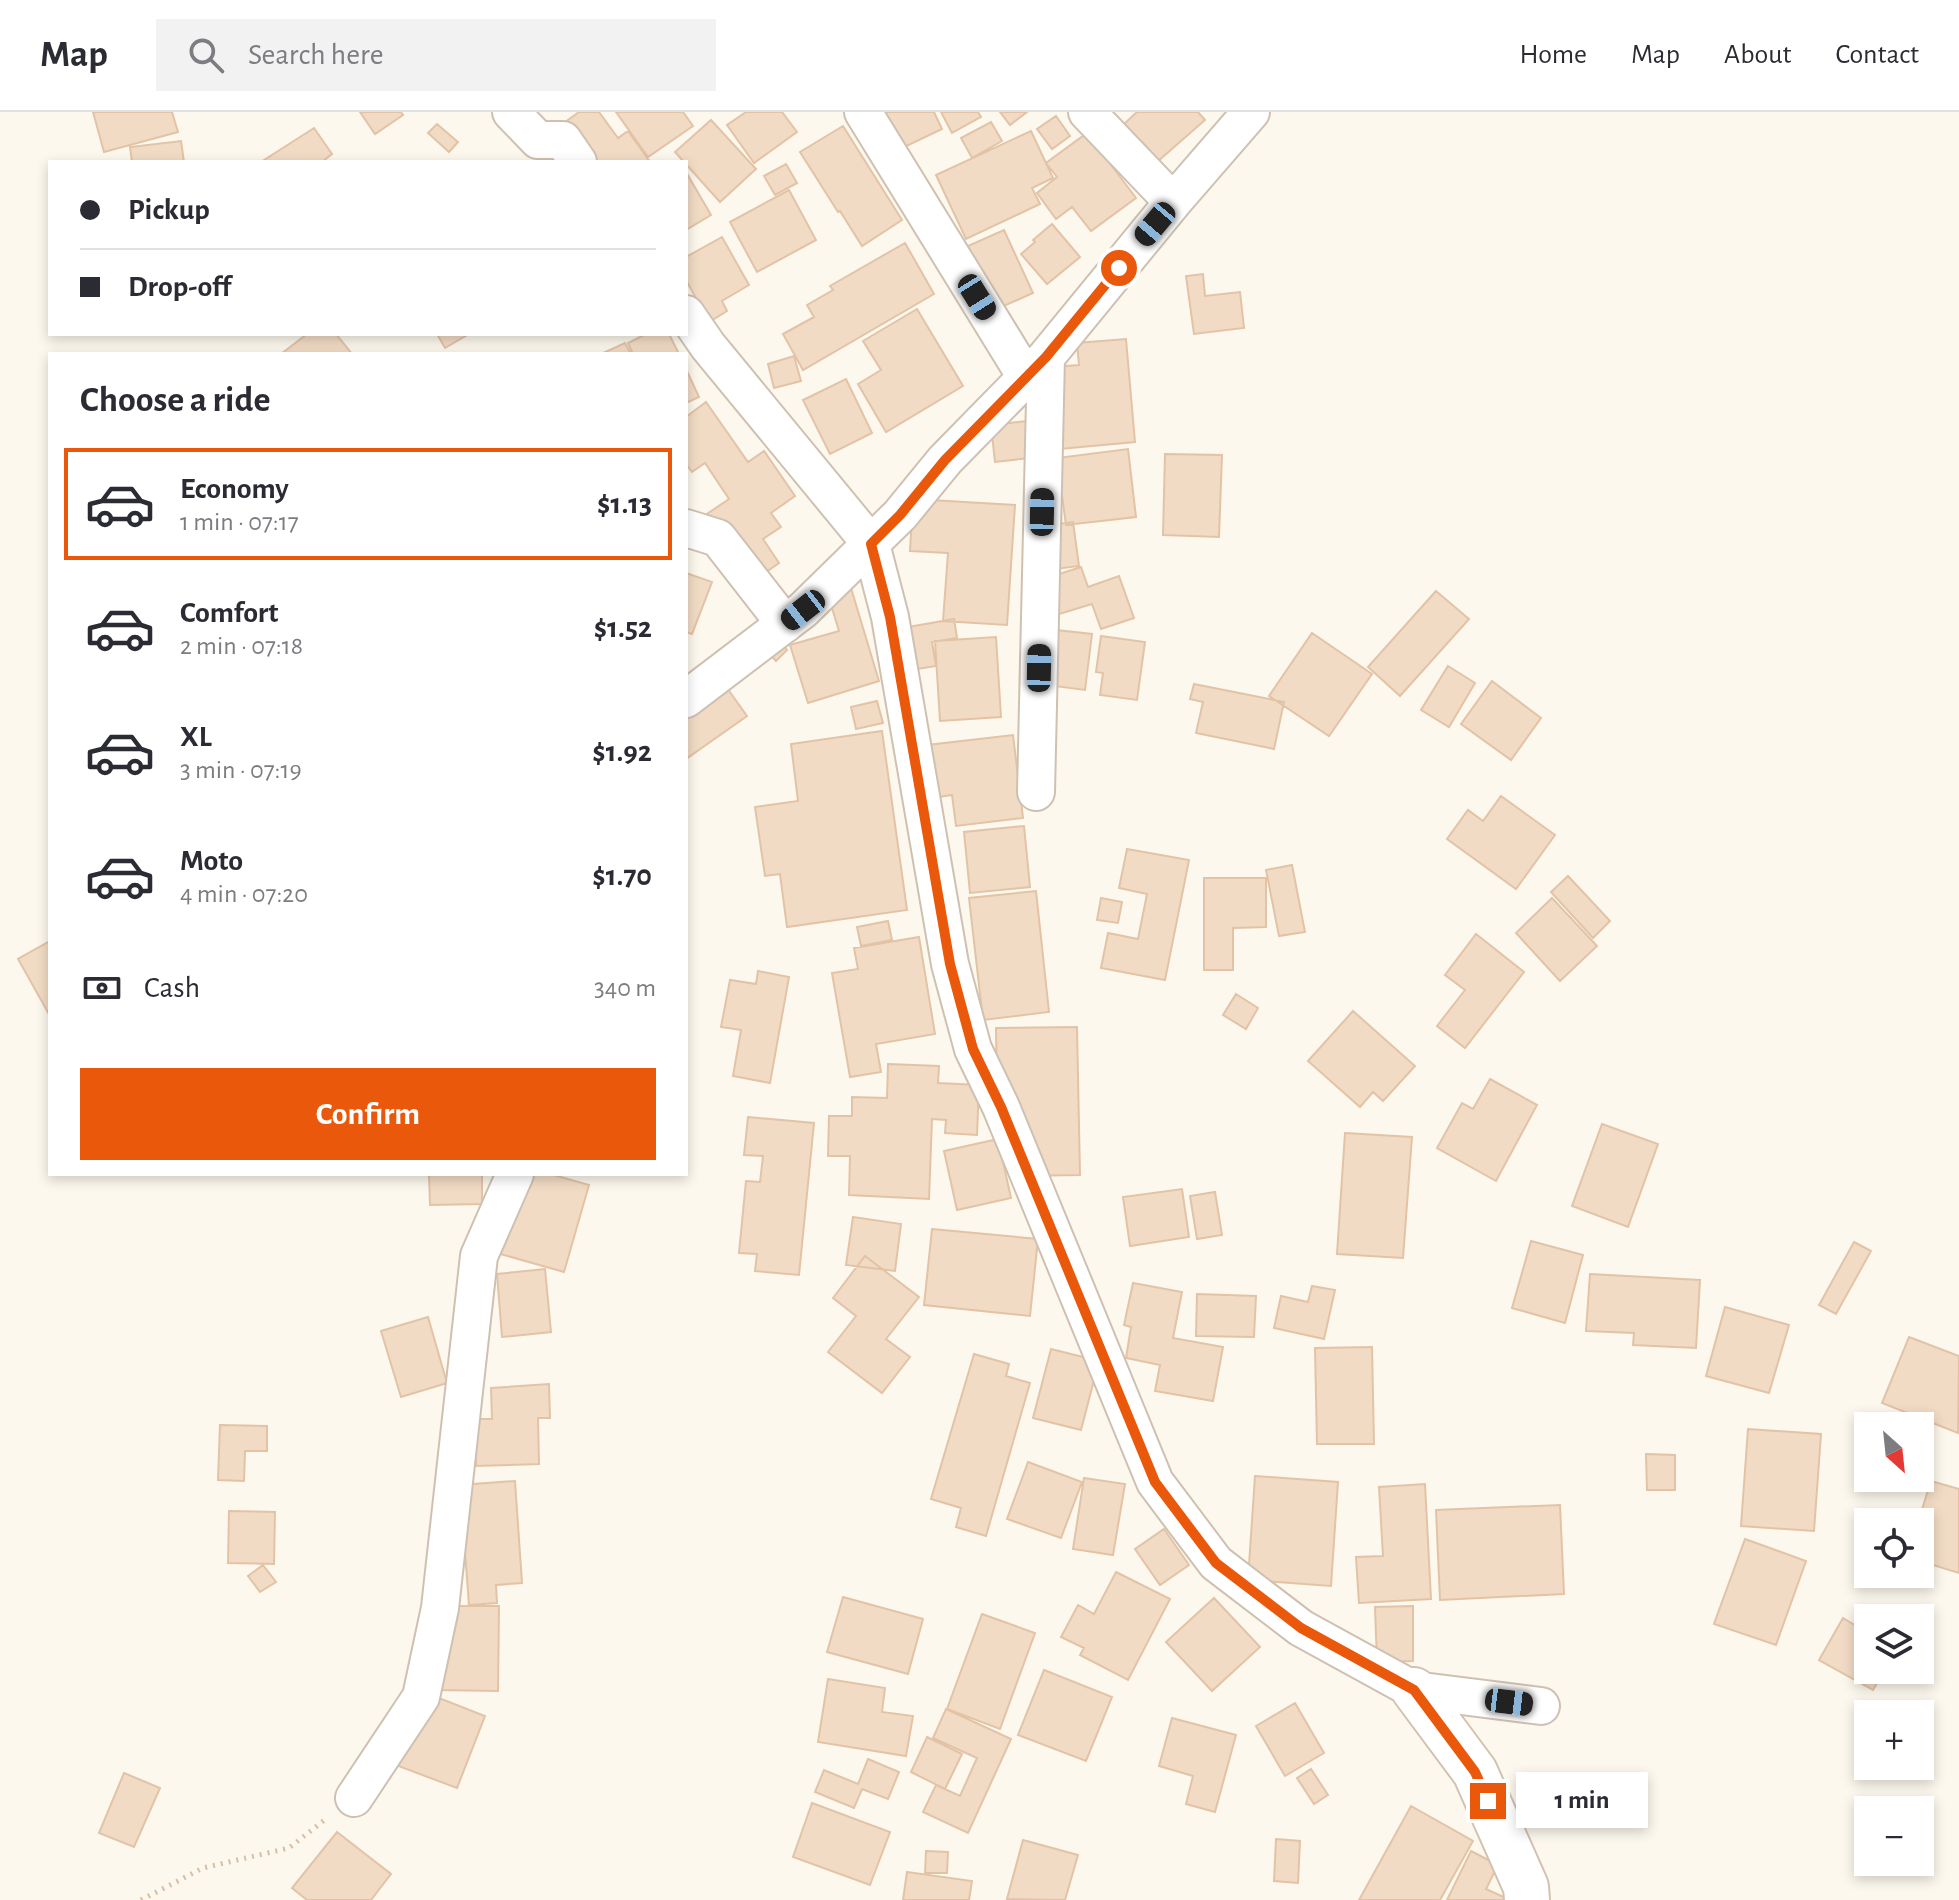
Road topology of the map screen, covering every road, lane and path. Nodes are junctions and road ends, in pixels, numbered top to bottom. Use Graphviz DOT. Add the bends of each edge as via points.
graph roads {
  1 [pos="511,112"];
  2 [pos="863,112"];
  3 [pos="1087,112"];
  4 [pos="1251,112"];
  5 [pos="577,160"];
  6 [pos="1173,202"];
  7 [pos="688,317"];
  8 [pos="1036,367"];
  9 [pos="688,529"];
  10 [pos="871,544"];
  11 [pos="785,624"];
  12 [pos="688,697"];
  13 [pos="1036,792"];
  14 [pos="514,1176"];
  15 [pos="1414,1690"];
  16 [pos="1541,1706"];
  17 [pos="354,1798"];
  18 [pos="141,1900"];
  19 [pos="1527,1900"];
  1 -- 5 [label="street" via="538,140 563,140"];
  2 -- 8 [label="street"];
  3 -- 6 [label="street"];
  4 -- 6 [label="street"];
  6 -- 8 [label="street"];
  7 -- 10 [label="street"];
  8 -- 10 [label="street"];
  8 -- 13 [label="street"];
  9 -- 11 [label="street" via="718,538"];
  10 -- 11 [label="street"];
  10 -- 15 [label="street" via="890,617 950,964 973,1049 1155,1482 1216,1563 1301,1628"];
  11 -- 12 [label="street"];
  14 -- 17 [label="street" via="479,1256 440,1608 421,1697"];
  15 -- 16 [label="street"];
  15 -- 19 [label="street" via="1475,1772"];
  17 -- 18 [label="path" via="289,1848 203,1868"];
}
